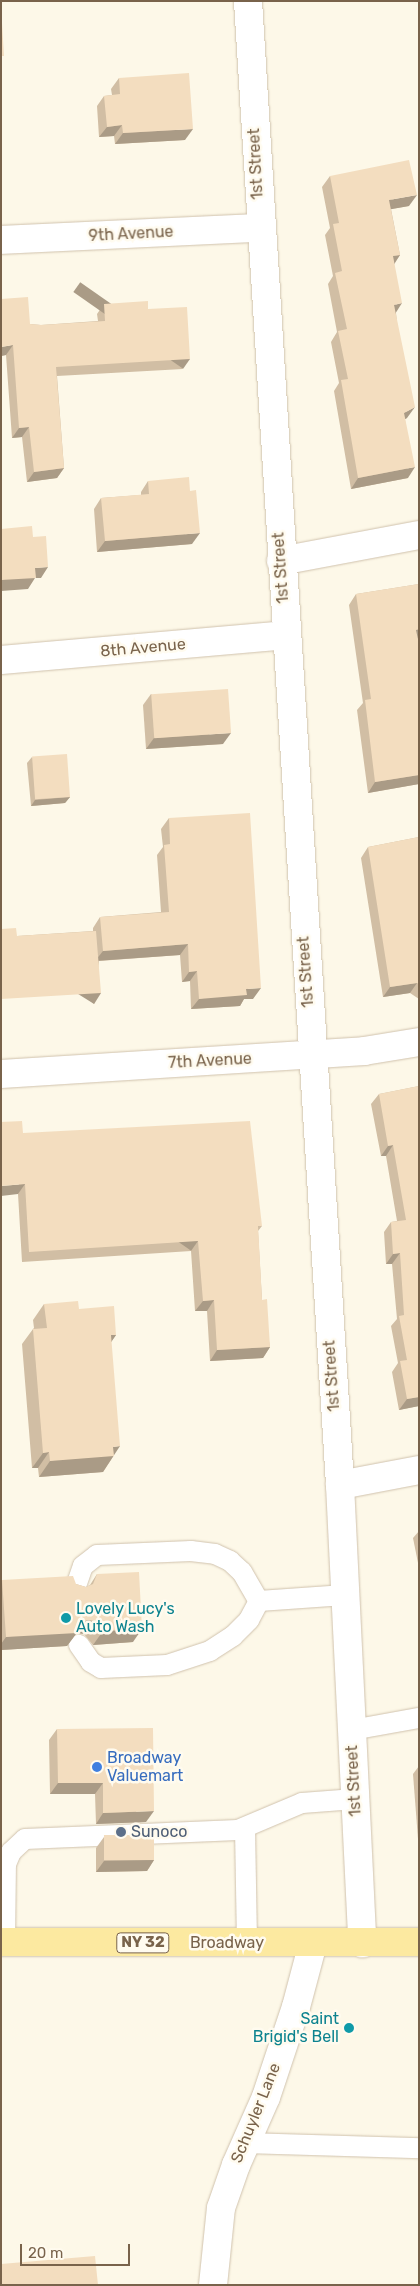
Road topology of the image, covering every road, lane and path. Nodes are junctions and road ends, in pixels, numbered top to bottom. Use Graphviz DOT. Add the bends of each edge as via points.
graph roads {
  1 [pos="248,1"];
  2 [pos="260,228"];
  3 [pos="1,240"];
  4 [pos="419,535"];
  5 [pos="281,561"];
  6 [pos="285,635"];
  7 [pos="1,660"];
  8 [pos="419,1042"];
  9 [pos="311,1055"];
  10 [pos="1,1074"];
  11 [pos="419,1470"];
  12 [pos="340,1485"];
  13 [pos="75,1589"];
  14 [pos="345,1595"];
  15 [pos="259,1601"];
  16 [pos="79,1645"];
  17 [pos="419,1718"];
  18 [pos="352,1730"];
  19 [pos="355,1799"];
  20 [pos="245,1828"];
  21 [pos="3,1942"];
  22 [pos="419,1942"];
  23 [pos="247,1943"];
  24 [pos="313,1943"];
  25 [pos="362,1943"];
  26 [pos="246,2143"];
  27 [pos="419,2148"];
  28 [pos="213,2285"];
  1 -- 2 [label="street, 1st Street"];
  2 -- 3 [label="street, 9th Avenue"];
  2 -- 5 [label="street, 1st Street"];
  4 -- 5 [label="street"];
  5 -- 6 [label="street, 1st Street"];
  6 -- 7 [label="street, 8th Avenue"];
  6 -- 9 [label="street, 1st Street"];
  8 -- 9 [label="street, 7th Avenue" via="364,1052"];
  9 -- 10 [label="street, 7th Avenue"];
  9 -- 12 [label="street, 1st Street"];
  11 -- 12 [label="street"];
  12 -- 14 [label="street, 1st Street"];
  13 -- 15 [label="lane" via="84,1566 97,1555 191,1550 215,1554 230,1561 242,1572"];
  14 -- 15 [label="lane"];
  14 -- 18 [label="street, 1st Street"];
  15 -- 16 [label="lane" via="249,1620 233,1636 210,1651 167,1665 101,1668 91,1662"];
  17 -- 18 [label="lane"];
  18 -- 19 [label="street, 1st Street"];
  19 -- 20 [label="lane" via="302,1803"];
  19 -- 25 [label="street, 1st Street"];
  20 -- 21 [label="lane" via="25,1840 11,1852 6,1864"];
  20 -- 23 [label="lane"];
  21 -- 23 [label="main road, Broadway / NY 32"];
  22 -- 25 [label="main road, NY 32"];
  23 -- 24 [label="main road, Broadway / NY 32"];
  24 -- 25 [label="main road, Broadway / NY 32"];
  24 -- 26 [label="street, Schuyler Lane" via="266,2097"];
  26 -- 27 [label="lane"];
  26 -- 28 [label="street, Schuyler Lane" via="221,2208"];
}
